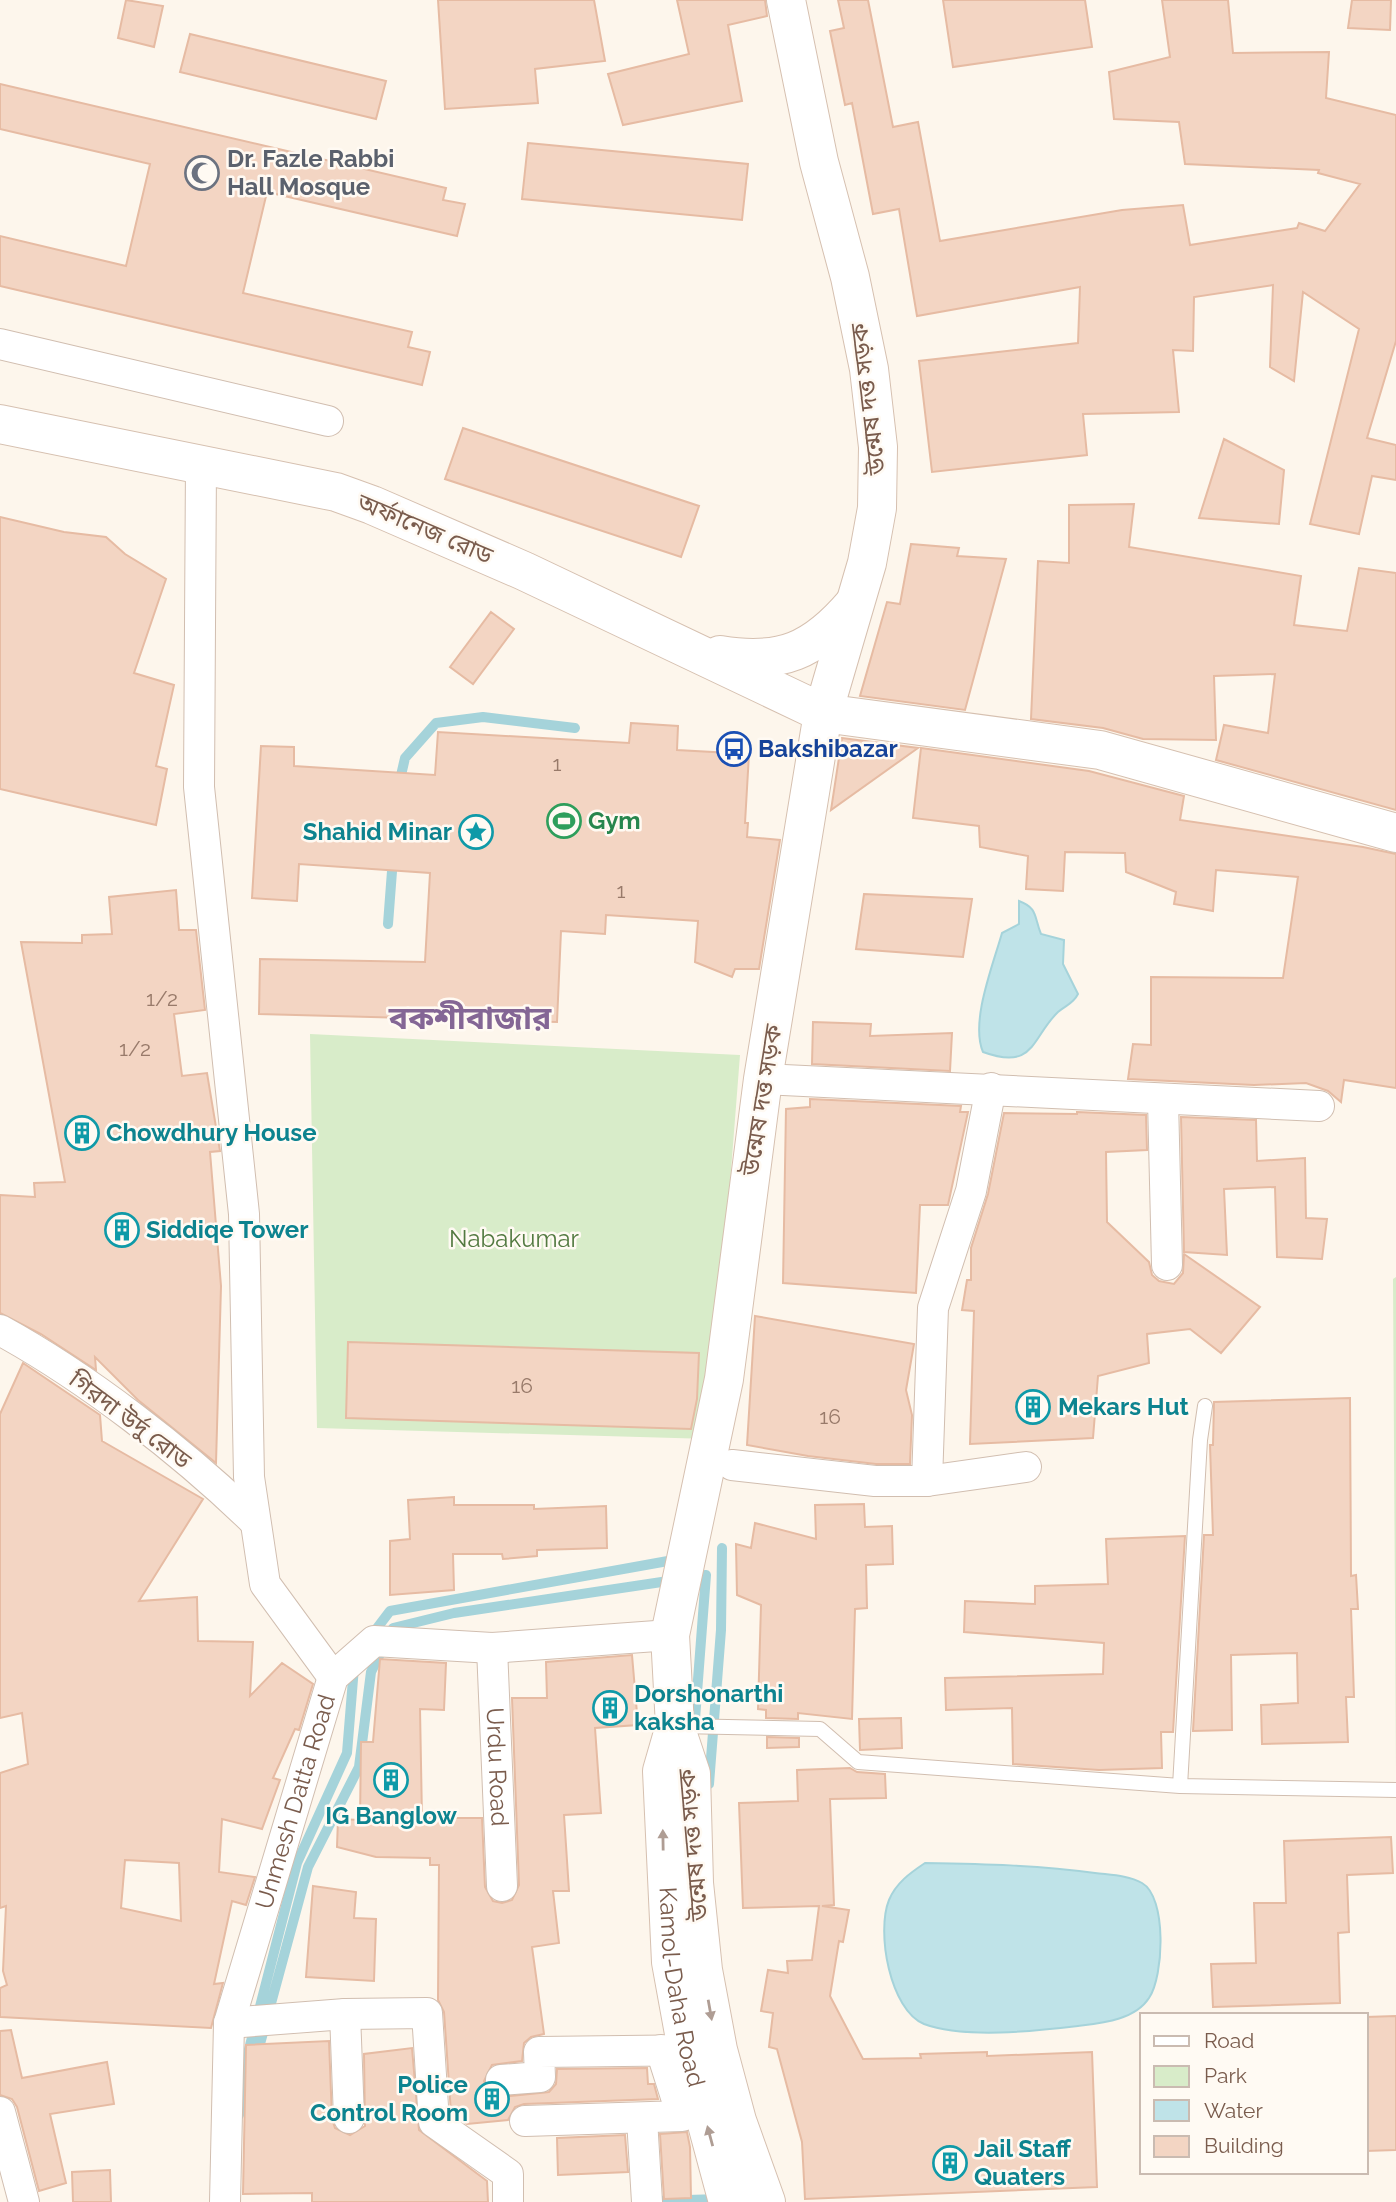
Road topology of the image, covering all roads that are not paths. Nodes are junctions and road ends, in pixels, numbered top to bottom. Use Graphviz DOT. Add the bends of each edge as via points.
graph roads {
  1 [pos="786,0"];
  2 [pos="0,344"];
  3 [pos="328,421"];
  4 [pos="0,424"];
  5 [pos="201,464"];
  6 [pos="854,603"];
  7 [pos="690,650"];
  8 [pos="823,713"];
  9 [pos="1396,833"];
  10 [pos="763,1079"];
  11 [pos="991,1088"];
  12 [pos="1163,1100"];
  13 [pos="1319,1106"];
  14 [pos="1167,1265"];
  15 [pos="0,1330"];
  16 [pos="1205,1406"];
  17 [pos="732,1465"];
  18 [pos="1026,1466"];
  19 [pos="927,1481"];
  20 [pos="253,1520"];
  21 [pos="670,1635"];
  22 [pos="492,1648"];
  23 [pos="333,1677"];
  24 [pos="675,1726"];
  25 [pos="1180,1786"];
  26 [pos="1396,1790"];
  27 [pos="502,1886"];
  28 [pos="345,2014"];
  29 [pos="229,2023"];
  30 [pos="688,2050"];
  31 [pos="501,2080"];
  32 [pos="0,2112"];
  33 [pos="349,2118"];
  34 [pos="642,2119"];
  35 [pos="525,2120"];
  36 [pos="24,2202"];
  37 [pos="225,2202"];
  38 [pos="508,2202"];
  39 [pos="647,2202"];
  40 [pos="728,2202"];
  41 [pos="766,2202"];
  1 -- 6 [label="main road, উন্মেষ দত্ত সড়ক" via="819,162 850,277 875,421 877,508"];
  2 -- 3 [label="street"];
  4 -- 5 [label="main road, অর্ফানেজ রোড"];
  5 -- 7 [label="main road, অর্ফানেজ রোড" via="336,492 372,505"];
  5 -- 20 [label="street" via="199,787 244,1214"];
  6 -- 7 [label="main road" via="836,624 799,651 755,659"];
  6 -- 8 [label="main road, উন্মেষ দত্ত সড়ক"];
  7 -- 8 [label="main road, অর্ফানেজ রোড"];
  8 -- 9 [label="main road, অর্ফানেজ রোড" via="1100,750"];
  8 -- 10 [label="main road, উন্মেষ দত্ত সড়ক"];
  10 -- 11 [label="street"];
  10 -- 21 [label="main road, উন্মেষ দত্ত সড়ক" via="724,1379"];
  11 -- 12 [label="street"];
  11 -- 19 [label="street" via="971,1191 933,1308"];
  12 -- 13 [label="street"];
  12 -- 14 [label="street"];
  15 -- 20 [label="street, গিরদা উর্দু রোড" via="94,1390 224,1491"];
  16 -- 25 [label="lane"];
  17 -- 19 [label="street" via="876,1481"];
  18 -- 19 [label="street"];
  20 -- 23 [label="street" via="265,1584"];
  21 -- 22 [label="street, Unmesh Datta Road"];
  21 -- 24 [label="main road, উন্মেষ দত্ত সড়ক"];
  22 -- 23 [label="street, Unmesh Datta Road" via="374,1641"];
  22 -- 27 [label="street, Urdu Road"];
  23 -- 29 [label="street, Unmesh Datta Road"];
  24 -- 25 [label="lane" via="820,1729 858,1762"];
  24 -- 30 [label="main road, উন্মেষ দত্ত সড়ক" via="691,1774 694,1884"];
  25 -- 26 [label="lane"];
  28 -- 29 [label="street"];
  28 -- 33 [label="street"];
  28 -- 38 [label="street" via="427,2013 434,2122 509,2174"];
  29 -- 37 [label="street, Unmesh Datta Road"];
  30 -- 31 [label="street" via="539,2052 540,2077"];
  30 -- 34 [label="street" via="682,2116"];
  40 -- 30 [label="main road, Kamol-Daha Road, one-way"];
  30 -- 41 [label="main road, উন্মেষ দত্ত সড়ক" via="737,2121"];
  32 -- 36 [label="street"];
  34 -- 35 [label="street"];
  34 -- 39 [label="street"];
}
